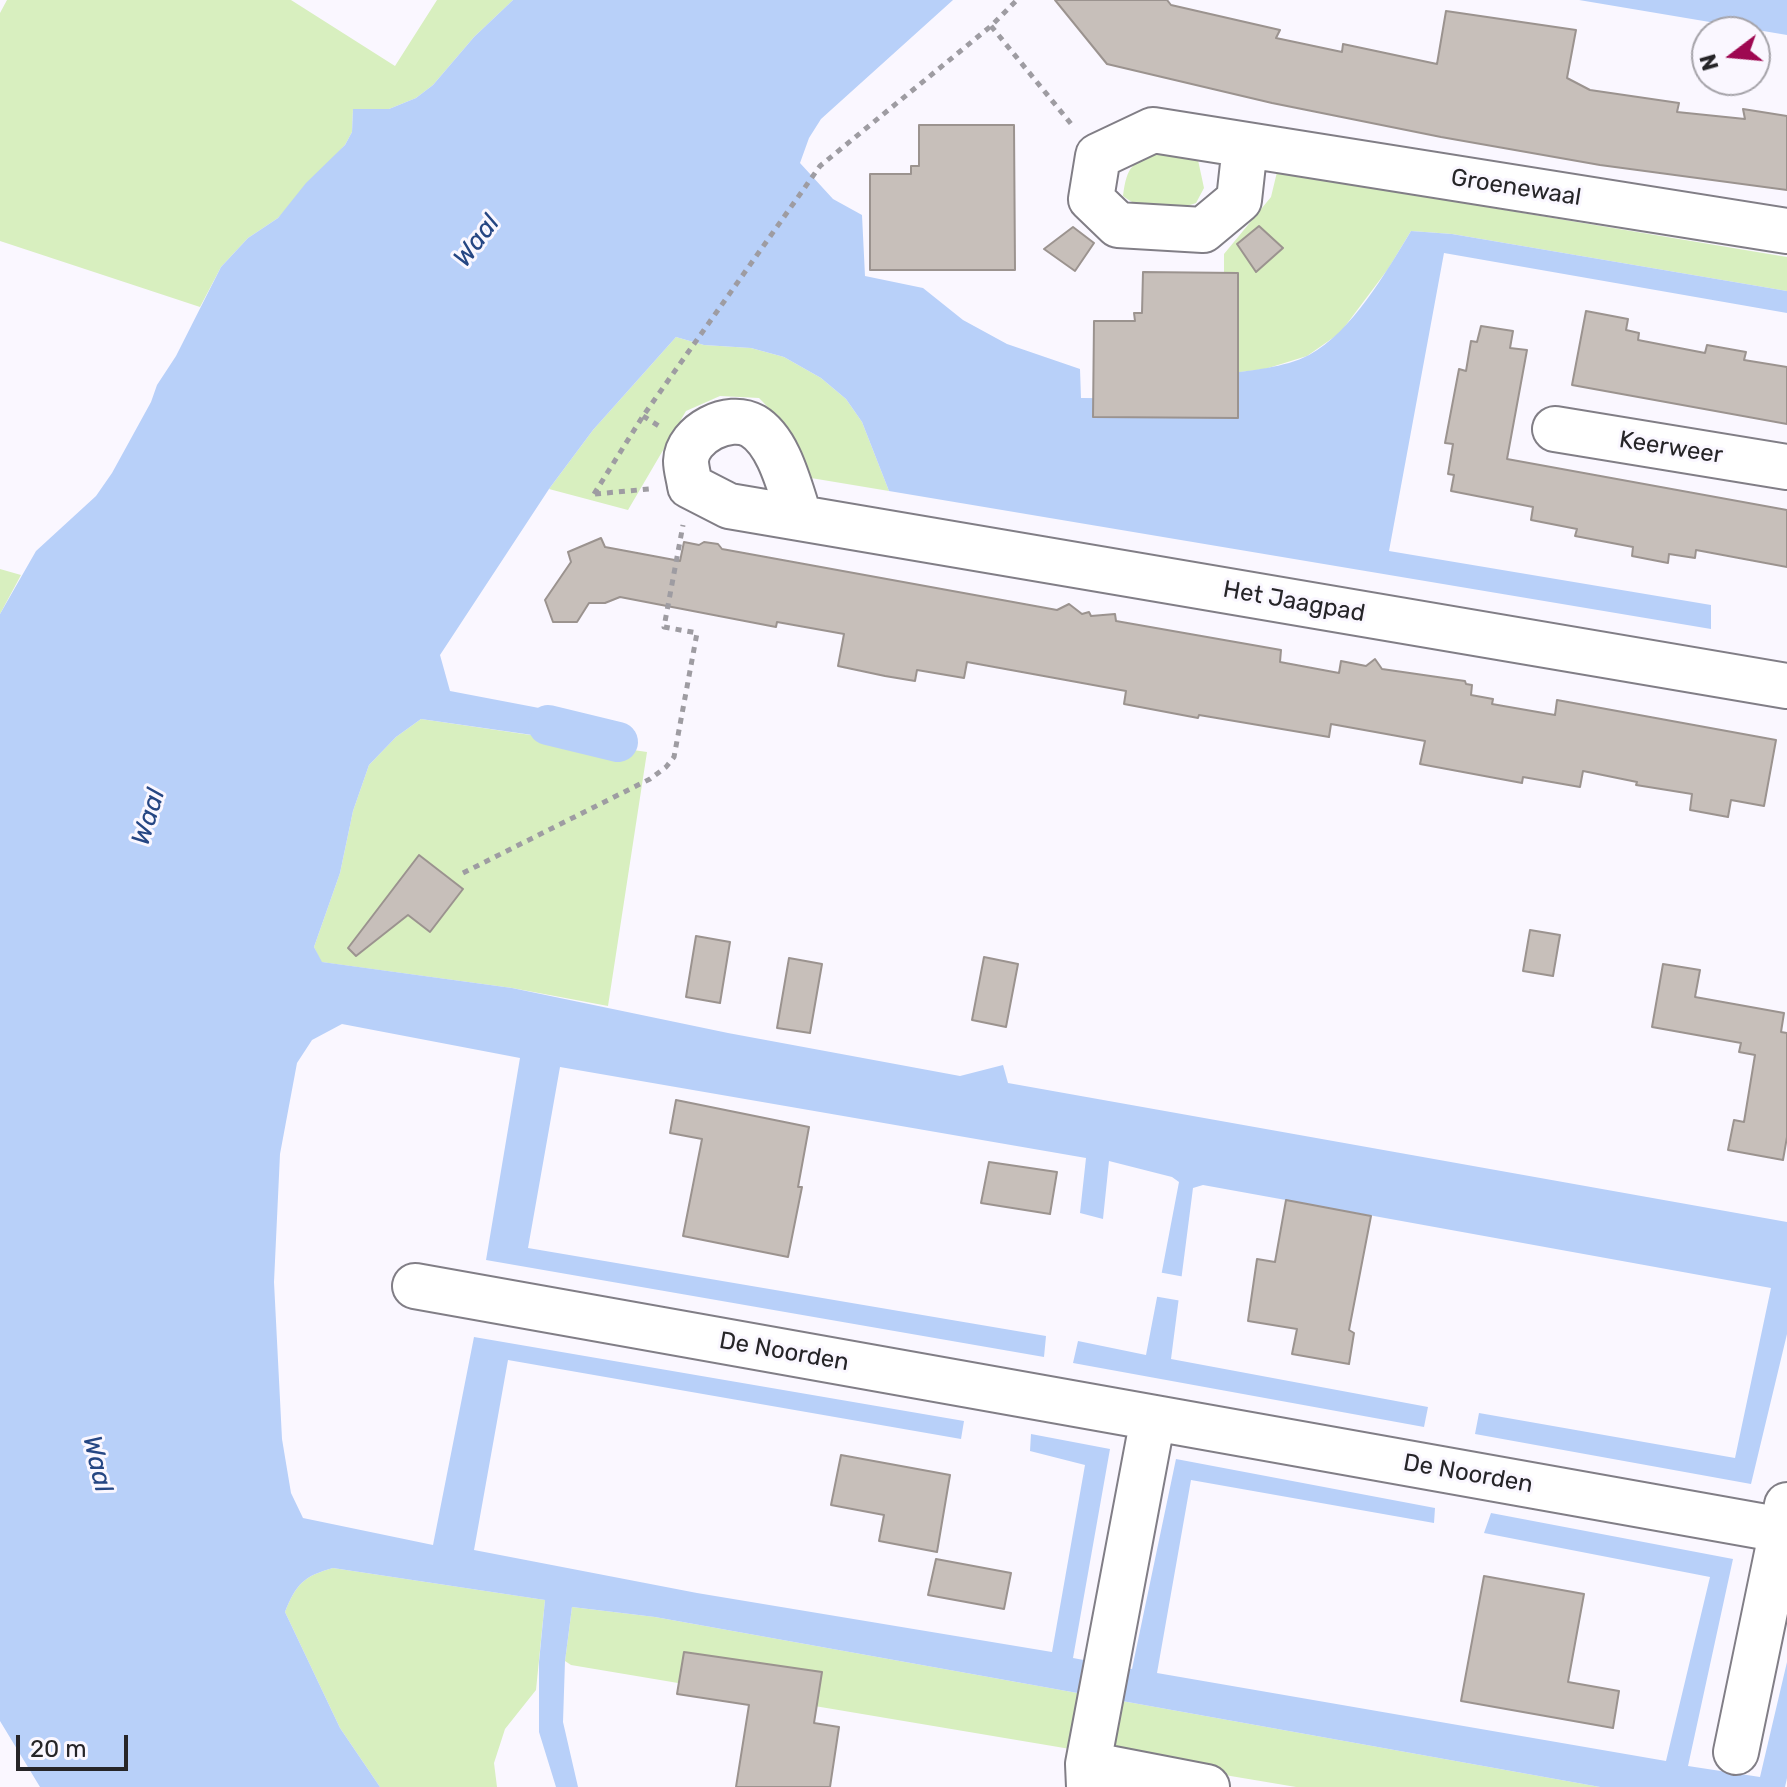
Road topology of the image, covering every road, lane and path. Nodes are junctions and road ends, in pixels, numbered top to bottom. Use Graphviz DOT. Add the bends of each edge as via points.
graph roads {
  1 [pos="1017,0"];
  2 [pos="991,26"];
  3 [pos="1245,146"];
  4 [pos="1098,156"];
  5 [pos="1787,231"];
  6 [pos="1555,429"];
  7 [pos="1787,467"];
  8 [pos="690,486"];
  9 [pos="800,518"];
  10 [pos="1787,686"];
  11 [pos="463,873"];
  12 [pos="415,1286"];
  13 [pos="1153,1418"];
  14 [pos="1785,1518"];
  15 [pos="1736,1752"];
  16 [pos="1088,1776"];
  17 [pos="1207,1787"];
  1 -- 2 [label="path"];
  2 -- 4 [label="path"];
  2 -- 8 [label="path" via="820,166 594,494"];
  3 -- 4 [label="street, Groenewaal" via="1153,130"];
  3 -- 4 [label="street" via="1239,200 1203,230 1118,225 1091,199"];
  3 -- 5 [label="street, Groenewaal"];
  6 -- 7 [label="street, Keerweer"];
  8 -- 9 [label="street, Het Jaagpad" via="729,506"];
  8 -- 9 [label="street" via="686,460 691,445 706,430 730,423 752,425 776,450"];
  8 -- 11 [label="path" via="664,627 697,633 674,757 650,779"];
  9 -- 10 [label="street, Het Jaagpad"];
  12 -- 13 [label="street, De Noorden"];
  13 -- 14 [label="street, De Noorden"];
  13 -- 16 [label="street"];
  14 -- 15 [label="street, De Noorden"];
  16 -- 17 [label="street"];
}
